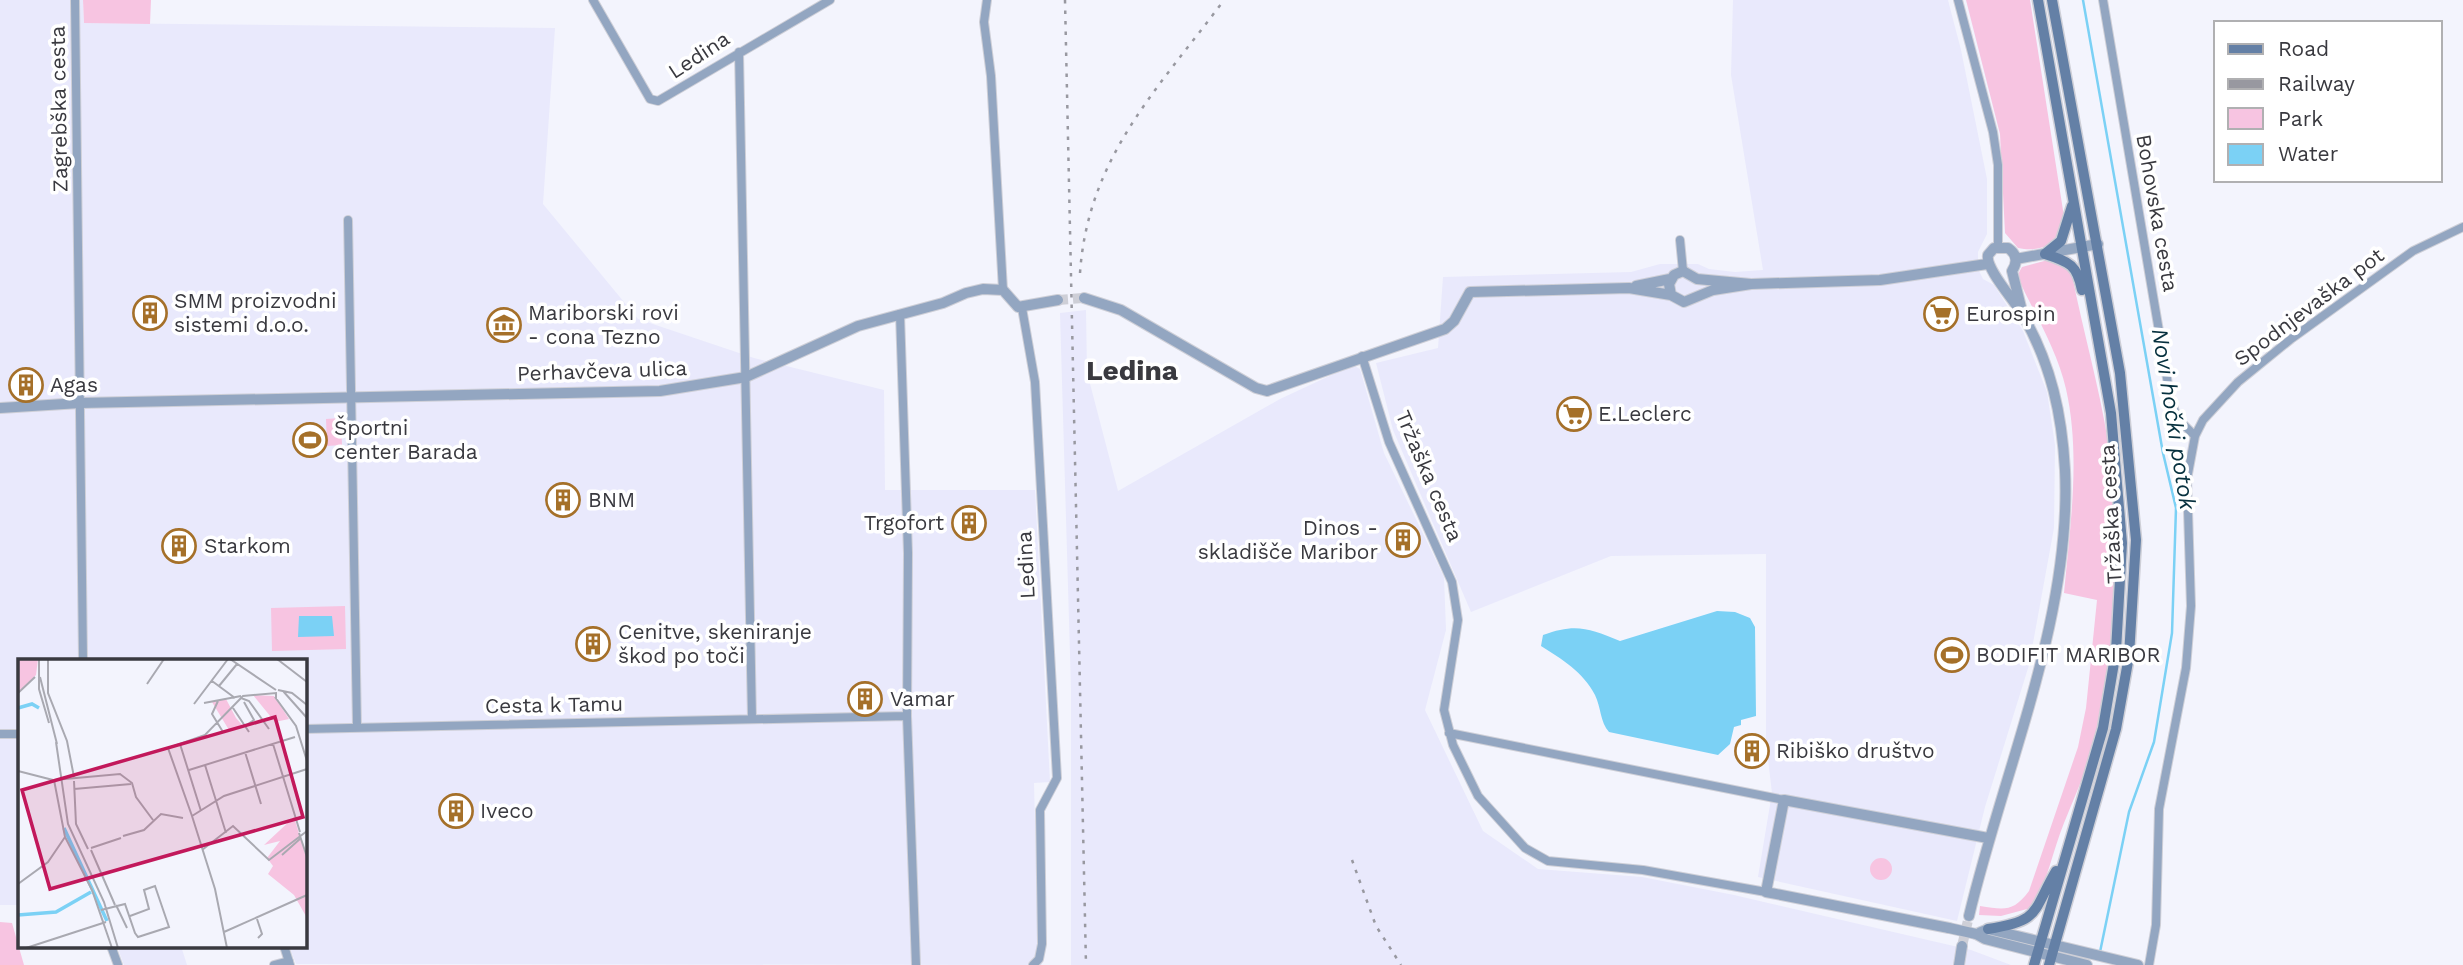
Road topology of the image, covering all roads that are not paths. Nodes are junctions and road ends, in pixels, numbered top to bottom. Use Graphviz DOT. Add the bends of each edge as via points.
graph roads {
  1 [pos="75,0"];
  2 [pos="593,0"];
  3 [pos="830,0"];
  4 [pos="986,0"];
  5 [pos="1958,0"];
  6 [pos="2038,0"];
  7 [pos="2052,0"];
  8 [pos="2103,0"];
  9 [pos="739,52"];
  10 [pos="2073,203"];
  11 [pos="348,220"];
  12 [pos="2463,227"];
  13 [pos="1680,240"];
  14 [pos="2098,244"];
  15 [pos="1998,246"];
  16 [pos="2081,247"];
  17 [pos="2045,254"];
  18 [pos="2016,259"];
  19 [pos="1987,264"];
  20 [pos="1683,271"];
  21 [pos="2012,271"];
  22 [pos="1997,275"];
  23 [pos="1670,279"];
  24 [pos="1697,279"];
  25 [pos="1751,284"];
  26 [pos="1629,288"];
  27 [pos="1003,290"];
  28 [pos="1671,295"];
  29 [pos="1696,295"];
  30 [pos="1084,298"];
  31 [pos="1058,300"];
  32 [pos="1022,308"];
  33 [pos="900,314"];
  34 [pos="2023,315"];
  35 [pos="2095,318"];
  36 [pos="1362,356"];
  37 [pos="746,377"];
  38 [pos="353,397"];
  39 [pos="80,403"];
  40 [pos="0,408"];
  41 [pos="2195,436"];
  42 [pos="83,659"];
  43 [pos="907,716"];
  44 [pos="752,719"];
  45 [pos="357,727"];
  46 [pos="306,729"];
  47 [pos="1449,733"];
  48 [pos="0,734"];
  49 [pos="18,734"];
  50 [pos="1784,800"];
  51 [pos="1988,838"];
  52 [pos="2063,859"];
  53 [pos="1766,892"];
  54 [pos="1969,916"];
  55 [pos="1988,929"];
  56 [pos="1976,934"];
  57 [pos="2041,940"];
  58 [pos="2056,943"];
  59 [pos="1962,946"];
  60 [pos="112,948"];
  61 [pos="2037,952"];
  62 [pos="2051,960"];
  63 [pos="290,963"];
  64 [pos="118,965"];
  65 [pos="274,965"];
  66 [pos="916,965"];
  67 [pos="1033,965"];
  68 [pos="1959,965"];
  69 [pos="2034,965"];
  70 [pos="2080,965"];
  71 [pos="2138,965"];
  72 [pos="2149,965"];
  1 -- 39 [label="street, Zagrebška cesta"];
  2 -- 9 [label="street, Ledina" via="655,101"];
  3 -- 9 [label="street, Ledina"];
  4 -- 27 [label="street"];
  5 -- 15 [label="street" via="1993,132 1998,165"];
  6 -- 10 [label="main road, Tržaška cesta"];
  7 -- 14 [label="main road, Tržaška cesta"];
  8 -- 41 [label="street, Bohovska cesta" via="2170,396 2177,418"];
  9 -- 37 [label="street"];
  10 -- 16 [label="main road, Tržaška cesta"];
  10 -- 17 [label="main road" via="2061,241"];
  11 -- 38 [label="street"];
  12 -- 41 [label="street, Spodnjevaška pot" via="2413,251 2291,339 2238,382 2203,420"];
  13 -- 20 [label="street"];
  14 -- 16 [label="street"];
  14 -- 58 [label="main road, Tržaška cesta" via="2120,373 2136,540 2134,601 2116,729"];
  15 -- 18 [label="street" via="2008,247"];
  15 -- 19 [label="street" via="1988,255"];
  16 -- 17 [label="street"];
  16 -- 35 [label="main road, Tržaška cesta"];
  17 -- 18 [label="street"];
  17 -- 35 [label="main road" via="2069,263 2078,272 2085,304"];
  18 -- 21 [label="street"];
  19 -- 22 [label="street"];
  19 -- 25 [label="street" via="1880,280"];
  20 -- 23 [label="street"];
  20 -- 24 [label="street"];
  21 -- 22 [label="street"];
  21 -- 34 [label="street"];
  22 -- 34 [label="street"];
  23 -- 26 [label="street"];
  23 -- 28 [label="street"];
  24 -- 25 [label="street"];
  24 -- 29 [label="street"];
  25 -- 29 [label="street"];
  26 -- 28 [label="street"];
  26 -- 36 [label="street" via="1469,292 1445,329"];
  27 -- 32 [label="street"];
  27 -- 33 [label="street, Perhavčeva ulica" via="983,289"];
  28 -- 29 [label="street" via="1684,302"];
  30 -- 36 [label="street" via="1121,310 1262,390 1281,388"];
  31 -- 32 [label="street"];
  32 -- 67 [label="street, Ledina" via="1035,382 1056,778 1040,817 1042,944 1040,959"];
  33 -- 37 [label="street, Perhavčeva ulica" via="858,326"];
  33 -- 43 [label="street" via="908,552"];
  34 -- 51 [label="street, Tržaška cesta" via="2046,361 2058,406 2065,474 2063,517 2049,628"];
  35 -- 52 [label="main road, Tržaška cesta" via="2111,413 2122,543 2120,603 2103,728"];
  36 -- 47 [label="street, Tržaška cesta" via="1390,442 1448,569 1458,605 1455,648 1445,690"];
  37 -- 38 [label="street, Perhavčeva ulica" via="660,391"];
  37 -- 44 [label="street"];
  38 -- 39 [label="street, Perhavčeva ulica"];
  38 -- 45 [label="street"];
  39 -- 40 [label="street, Perhavčeva ulica"];
  39 -- 42 [label="street"];
  41 -- 72 [label="street" via="2187,479 2192,606 2186,668 2160,809 2156,925"];
  43 -- 44 [label="street, Cesta k Tamu"];
  43 -- 66 [label="street"];
  44 -- 45 [label="street, Cesta k Tamu"];
  45 -- 46 [label="street, Cesta k Tamu"];
  47 -- 50 [label="street"];
  47 -- 53 [label="street, Tržaška cesta" via="1478,796 1534,856 1561,865 1643,870"];
  48 -- 49 [label="street"];
  50 -- 51 [label="street"];
  50 -- 53 [label="street"];
  51 -- 54 [label="street, Tržaška cesta"];
  52 -- 55 [label="main road" via="2031,917"];
  52 -- 57 [label="main road, Tržaška cesta"];
  53 -- 56 [label="street, Tržaška cesta, bridge"];
  55 -- 56 [label="street"];
  55 -- 57 [label="street"];
  56 -- 61 [label="street, Tržaška cesta"];
  57 -- 58 [label="street"];
  57 -- 61 [label="main road, Tržaška cesta"];
  58 -- 62 [label="main road, Tržaška cesta"];
  58 -- 71 [label="street"];
  59 -- 68 [label="street"];
  60 -- 64 [label="street"];
  61 -- 62 [label="street, Tržaška cesta"];
  61 -- 69 [label="main road, Tržaška cesta"];
  62 -- 70 [label="street, Tržaška cesta"];
  63 -- 65 [label="street"];
}
